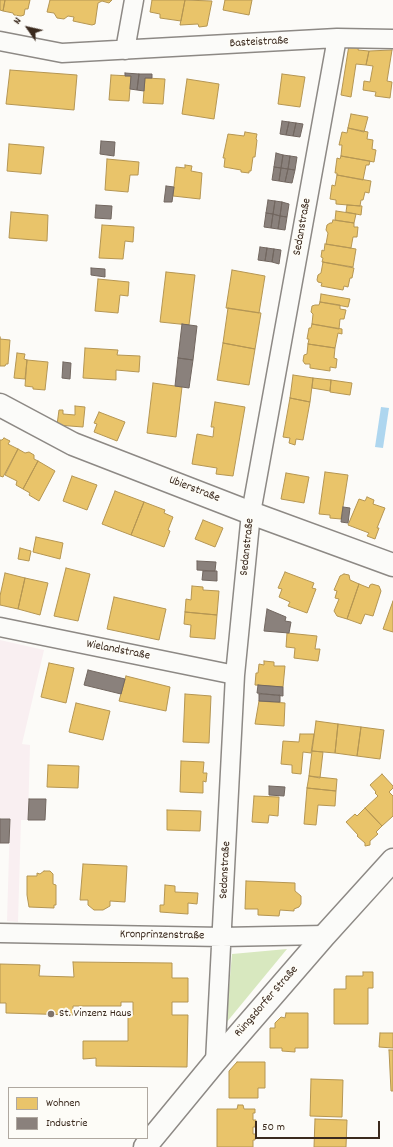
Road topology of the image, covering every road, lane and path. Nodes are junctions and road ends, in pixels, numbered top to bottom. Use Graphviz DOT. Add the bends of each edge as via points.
graph roads {
  1 [pos="134,0"];
  2 [pos="337,38"];
  3 [pos="393,39"];
  4 [pos="0,41"];
  5 [pos="125,50"];
  6 [pos="0,405"];
  7 [pos="251,513"];
  8 [pos="393,565"];
  9 [pos="0,626"];
  10 [pos="235,675"];
  11 [pos="393,860"];
  12 [pos="0,933"];
  13 [pos="325,935"];
  14 [pos="222,937"];
  15 [pos="215,1062"];
  16 [pos="152,1142"];
  1 -- 5 [label="street"];
  2 -- 3 [label="street, Basteistraße"];
  2 -- 5 [label="street, Basteistraße"];
  2 -- 7 [label="street, Sedanstraße"];
  4 -- 5 [label="street, Basteistraße" via="62,53"];
  6 -- 7 [label="main road, Ubierstraße" via="72,444"];
  7 -- 8 [label="main road, Ubierstraße"];
  7 -- 10 [label="street, Sedanstraße"];
  9 -- 10 [label="street, Wielandstraße"];
  10 -- 14 [label="street, Sedanstraße"];
  11 -- 13 [label="main road, Rüngsdorfer Straße"];
  12 -- 14 [label="street, Kronprinzenstraße"];
  13 -- 14 [label="street, Kronprinzenstraße"];
  13 -- 15 [label="main road, Rüngsdorfer Straße"];
  14 -- 15 [label="street, Sedanstraße"];
  15 -- 16 [label="main road, Rüngsdorfer Straße"];
}
